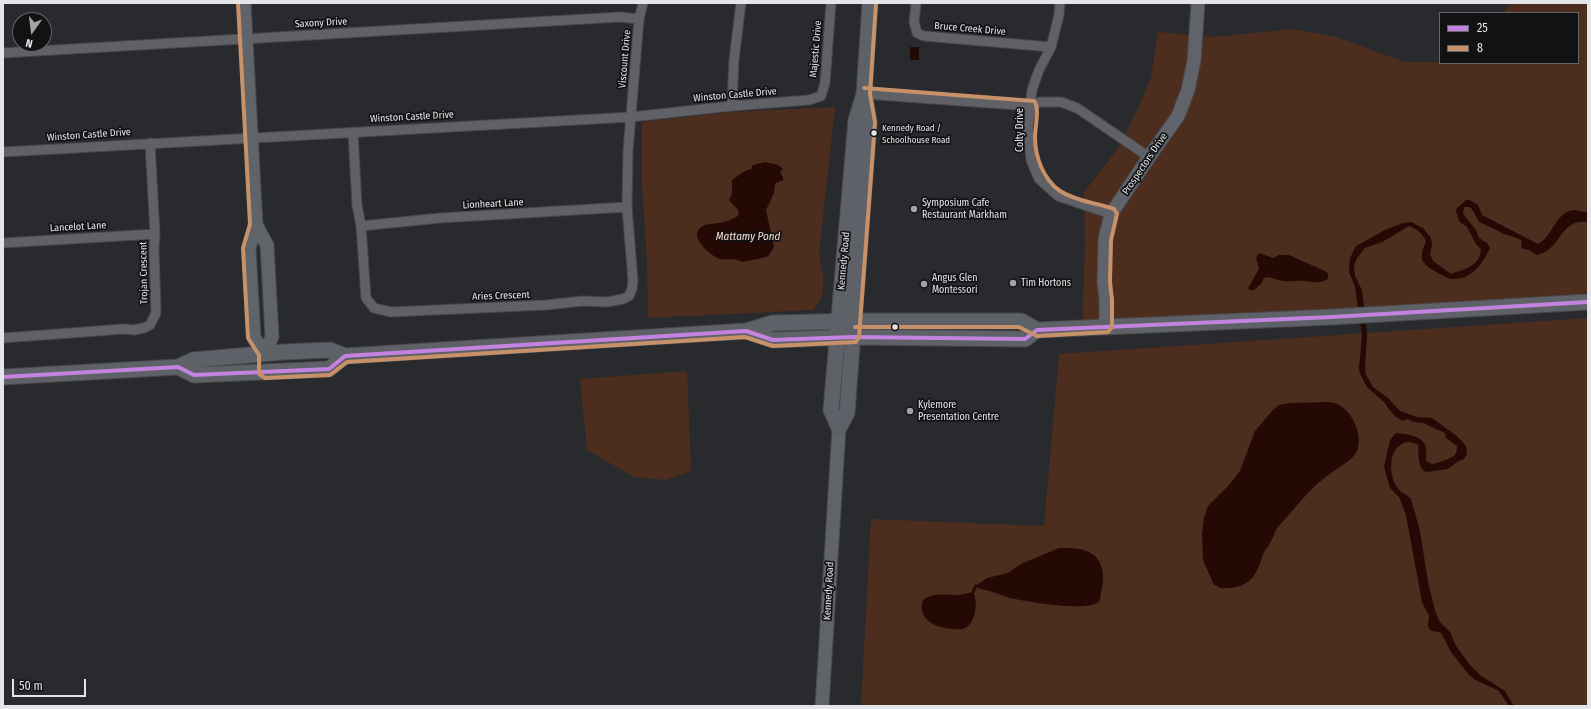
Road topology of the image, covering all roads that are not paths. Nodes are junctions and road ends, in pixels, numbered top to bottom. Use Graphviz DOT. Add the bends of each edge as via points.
graph roads {
  1 [pos="244,3"];
  2 [pos="643,3"];
  3 [pos="741,3"];
  4 [pos="832,3"];
  5 [pos="870,3"];
  6 [pos="916,3"];
  7 [pos="1060,3"];
  8 [pos="1198,3"];
  9 [pos="639,19"];
  10 [pos="246,39"];
  11 [pos="1051,47"];
  12 [pos="3,53"];
  13 [pos="864,94"];
  14 [pos="821,96"];
  15 [pos="732,106"];
  16 [pos="1030,106"];
  17 [pos="631,117"];
  18 [pos="353,132"];
  19 [pos="251,138"];
  20 [pos="150,143"];
  21 [pos="3,152"];
  22 [pos="1149,157"];
  23 [pos="627,207"];
  24 [pos="1112,214"];
  25 [pos="256,225"];
  26 [pos="361,226"];
  27 [pos="155,234"];
  28 [pos="3,243"];
  29 [pos="1588,302"];
  30 [pos="839,321"];
  31 [pos="855,321"];
  32 [pos="1106,327"];
  33 [pos="1037,330"];
  34 [pos="746,331"];
  35 [pos="853,337"];
  36 [pos="3,338"];
  37 [pos="838,338"];
  38 [pos="265,353"];
  39 [pos="345,356"];
  40 [pos="178,367"];
  41 [pos="3,377"];
  42 [pos="839,428"];
  43 [pos="822,706"];
  1 -- 10 [label="street"];
  2 -- 9 [label="street, Viscount Drive"];
  3 -- 15 [label="street" via="734,60"];
  4 -- 14 [label="street, Majestic Drive" via="825,83"];
  5 -- 13 [label="main road, Kennedy Road"];
  6 -- 11 [label="street, Bruce Creek Drive" via="914,22 917,33 924,36"];
  7 -- 11 [label="street, Colty Drive"];
  8 -- 22 [label="street, Prospectors Drive" via="1194,61 1188,90 1178,116"];
  9 -- 10 [label="street, Saxony Drive" via="620,17"];
  9 -- 17 [label="street, Viscount Drive"];
  10 -- 12 [label="street, Saxony Drive"];
  10 -- 19 [label="street"];
  11 -- 16 [label="street, Colty Drive" via="1039,70"];
  13 -- 16 [label="street"];
  13 -- 30 [label="main road, Kennedy Road" via="856,120"];
  13 -- 31 [label="main road, Kennedy Road" via="869,122"];
  14 -- 15 [label="street, Winston Castle Drive" via="809,100"];
  15 -- 17 [label="street, Winston Castle Drive"];
  16 -- 22 [label="street" via="1040,102 1061,102 1077,108"];
  16 -- 24 [label="street, Colty Drive" via="1029,151 1040,179 1058,196"];
  17 -- 18 [label="street, Winston Castle Drive"];
  17 -- 23 [label="street, Aries Crescent"];
  18 -- 19 [label="street, Winston Castle Drive"];
  18 -- 26 [label="street, Aries Crescent" via="357,205"];
  19 -- 20 [label="street, Winston Castle Drive"];
  19 -- 25 [label="street"];
  20 -- 21 [label="street, Winston Castle Drive"];
  20 -- 27 [label="street, Trojan Crescent"];
  22 -- 24 [label="street, Prospectors Drive"];
  23 -- 26 [label="street, Lionheart Lane" via="440,218"];
  23 -- 26 [label="street, Aries Crescent" via="632,289 629,296 607,302 391,312 374,308 366,298"];
  24 -- 32 [label="street, Prospectors Drive" via="1105,239"];
  25 -- 38 [label="street" via="267,245 272,337"];
  25 -- 38 [label="street" via="249,248 254,338"];
  27 -- 28 [label="street, Lancelot Lane"];
  27 -- 36 [label="street, Trojan Crescent" via="156,313 150,325 134,330"];
  29 -- 32 [label="main road" via="1377,315"];
  30 -- 31 [label="main road"];
  30 -- 34 [label="main road" via="773,323"];
  30 -- 37 [label="main road, Kennedy Road"];
  31 -- 33 [label="main road" via="1021,321"];
  31 -- 35 [label="main road, Kennedy Road"];
  32 -- 33 [label="main road"];
  33 -- 35 [label="main road" via="1025,339"];
  34 -- 37 [label="main road" via="773,340"];
  34 -- 39 [label="main road"];
  35 -- 37 [label="main road"];
  35 -- 42 [label="main road, Kennedy Road" via="847,413"];
  37 -- 42 [label="main road, Kennedy Road" via="831,410"];
  38 -- 39 [label="main road" via="330,350"];
  38 -- 40 [label="main road" via="194,360"];
  39 -- 40 [label="main road" via="329,369 194,375"];
  40 -- 41 [label="main road"];
  42 -- 43 [label="street, Kennedy Road"];
}
